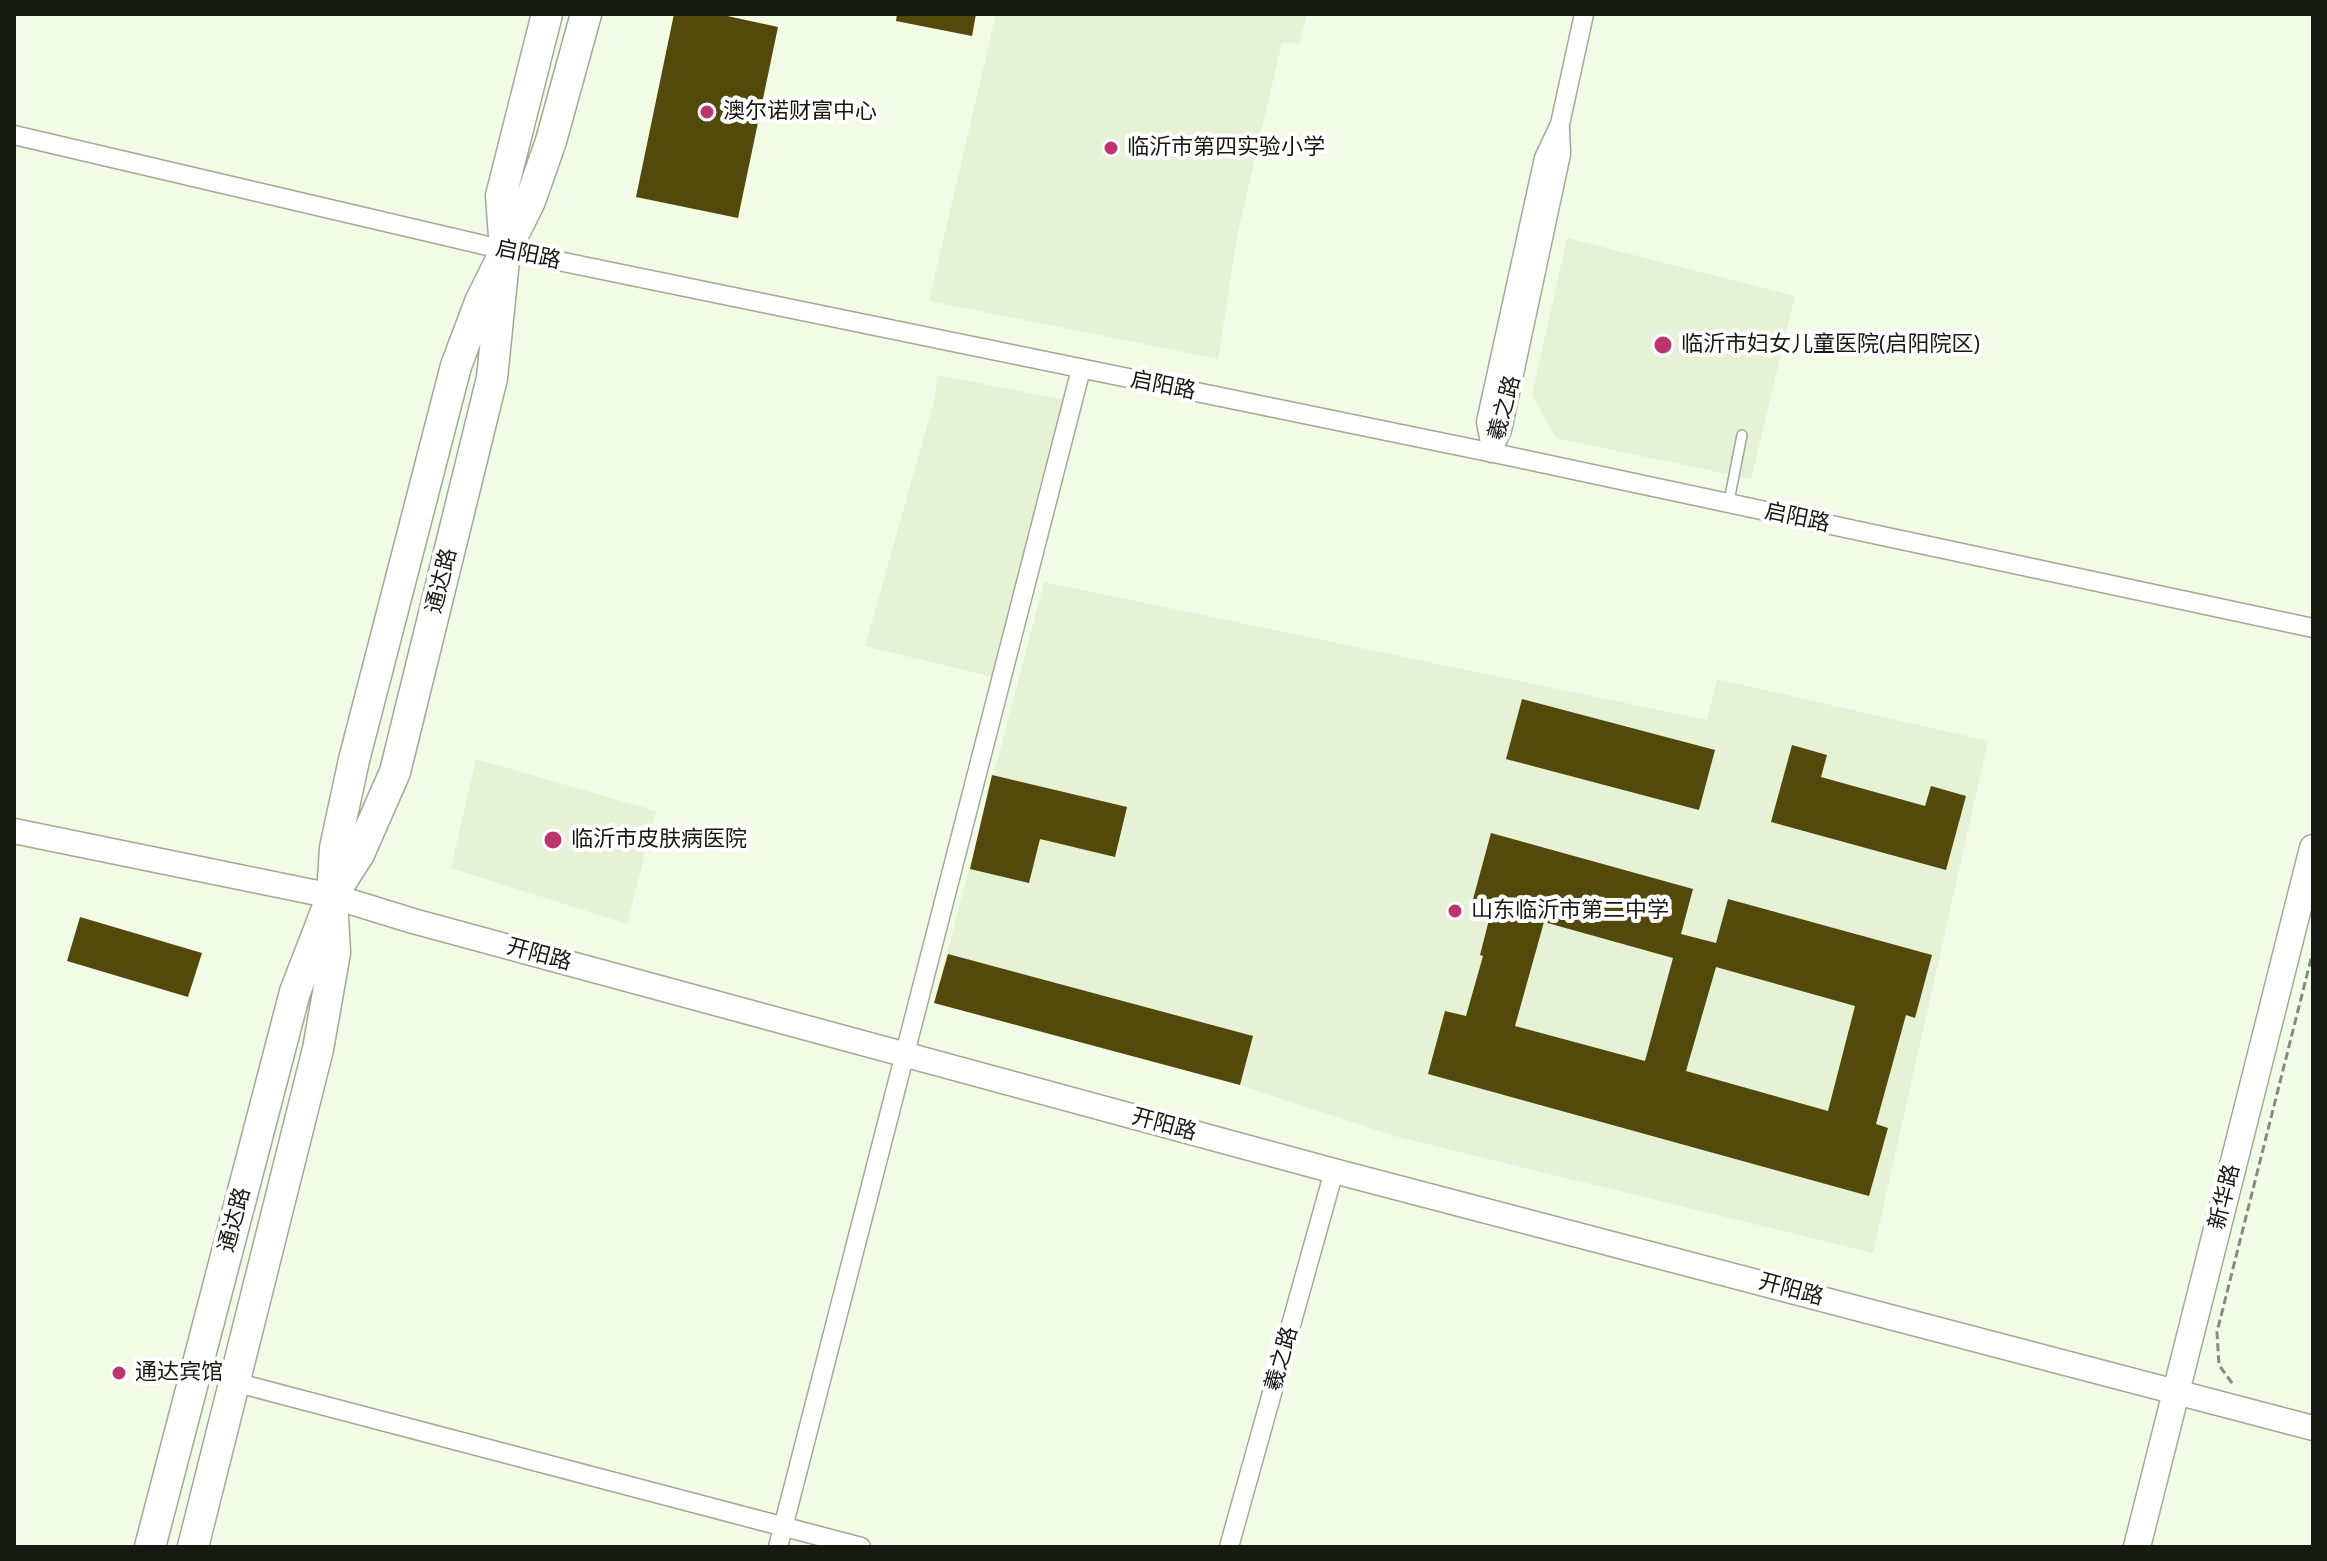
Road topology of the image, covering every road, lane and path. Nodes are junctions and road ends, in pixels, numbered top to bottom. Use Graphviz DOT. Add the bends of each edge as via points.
graph roads {
  1 [pos="547,14"];
  2 [pos="586,14"];
  3 [pos="1584,14"];
  4 [pos="14,135"];
  5 [pos="505,250"];
  6 [pos="1081,369"];
  7 [pos="1742,435"];
  8 [pos="1492,453"];
  9 [pos="1736,501"];
  10 [pos="2313,628"];
  11 [pos="14,831"];
  12 [pos="2313,848"];
  13 [pos="332,896"];
  14 [pos="2313,951"];
  15 [pos="907,1055"];
  16 [pos="1334,1171"];
  17 [pos="234,1382"];
  18 [pos="2235,1388"];
  19 [pos="2176,1390"];
  20 [pos="2313,1428"];
  21 [pos="783,1527"];
  22 [pos="150,1547"];
  23 [pos="193,1547"];
  24 [pos="778,1547"];
  25 [pos="861,1547"];
  26 [pos="1229,1547"];
  27 [pos="2137,1547"];
  1 -- 5 [label="main road, 通达路" via="501,196"];
  2 -- 5 [label="main road, 通达路" via="551,141"];
  3 -- 8 [label="street, 羲之路" via="1560,124 1561,154 1502,430"];
  4 -- 5 [label="street, 启阳路"];
  5 -- 6 [label="street, 启阳路"];
  5 -- 13 [label="main road, 通达路" via="456,366 354,760 335,848"];
  5 -- 13 [label="main road, 通达路" via="492,378 395,772 359,854"];
  6 -- 8 [label="street, 启阳路"];
  6 -- 15 [label="street"];
  7 -- 9 [label="lane"];
  8 -- 9 [label="street, 启阳路"];
  9 -- 10 [label="street, 启阳路"];
  11 -- 13 [label="street, 开阳路"];
  12 -- 19 [label="main road, 新华路"];
  13 -- 15 [label="street, 开阳路"];
  13 -- 17 [label="main road, 通达路" via="335,953 318,1049"];
  13 -- 22 [label="main road, 通达路" via="295,992"];
  14 -- 18 [label="path" via="2217,1332 2219,1365"];
  15 -- 16 [label="street, 开阳路"];
  15 -- 21 [label="street"];
  16 -- 19 [label="street, 开阳路"];
  16 -- 26 [label="street, 羲之路"];
  17 -- 21 [label="street"];
  17 -- 23 [label="main road, 通达路"];
  19 -- 20 [label="street, 开阳路"];
  19 -- 27 [label="main road, 新华路"];
  21 -- 24 [label="street"];
  21 -- 25 [label="street"];
}
